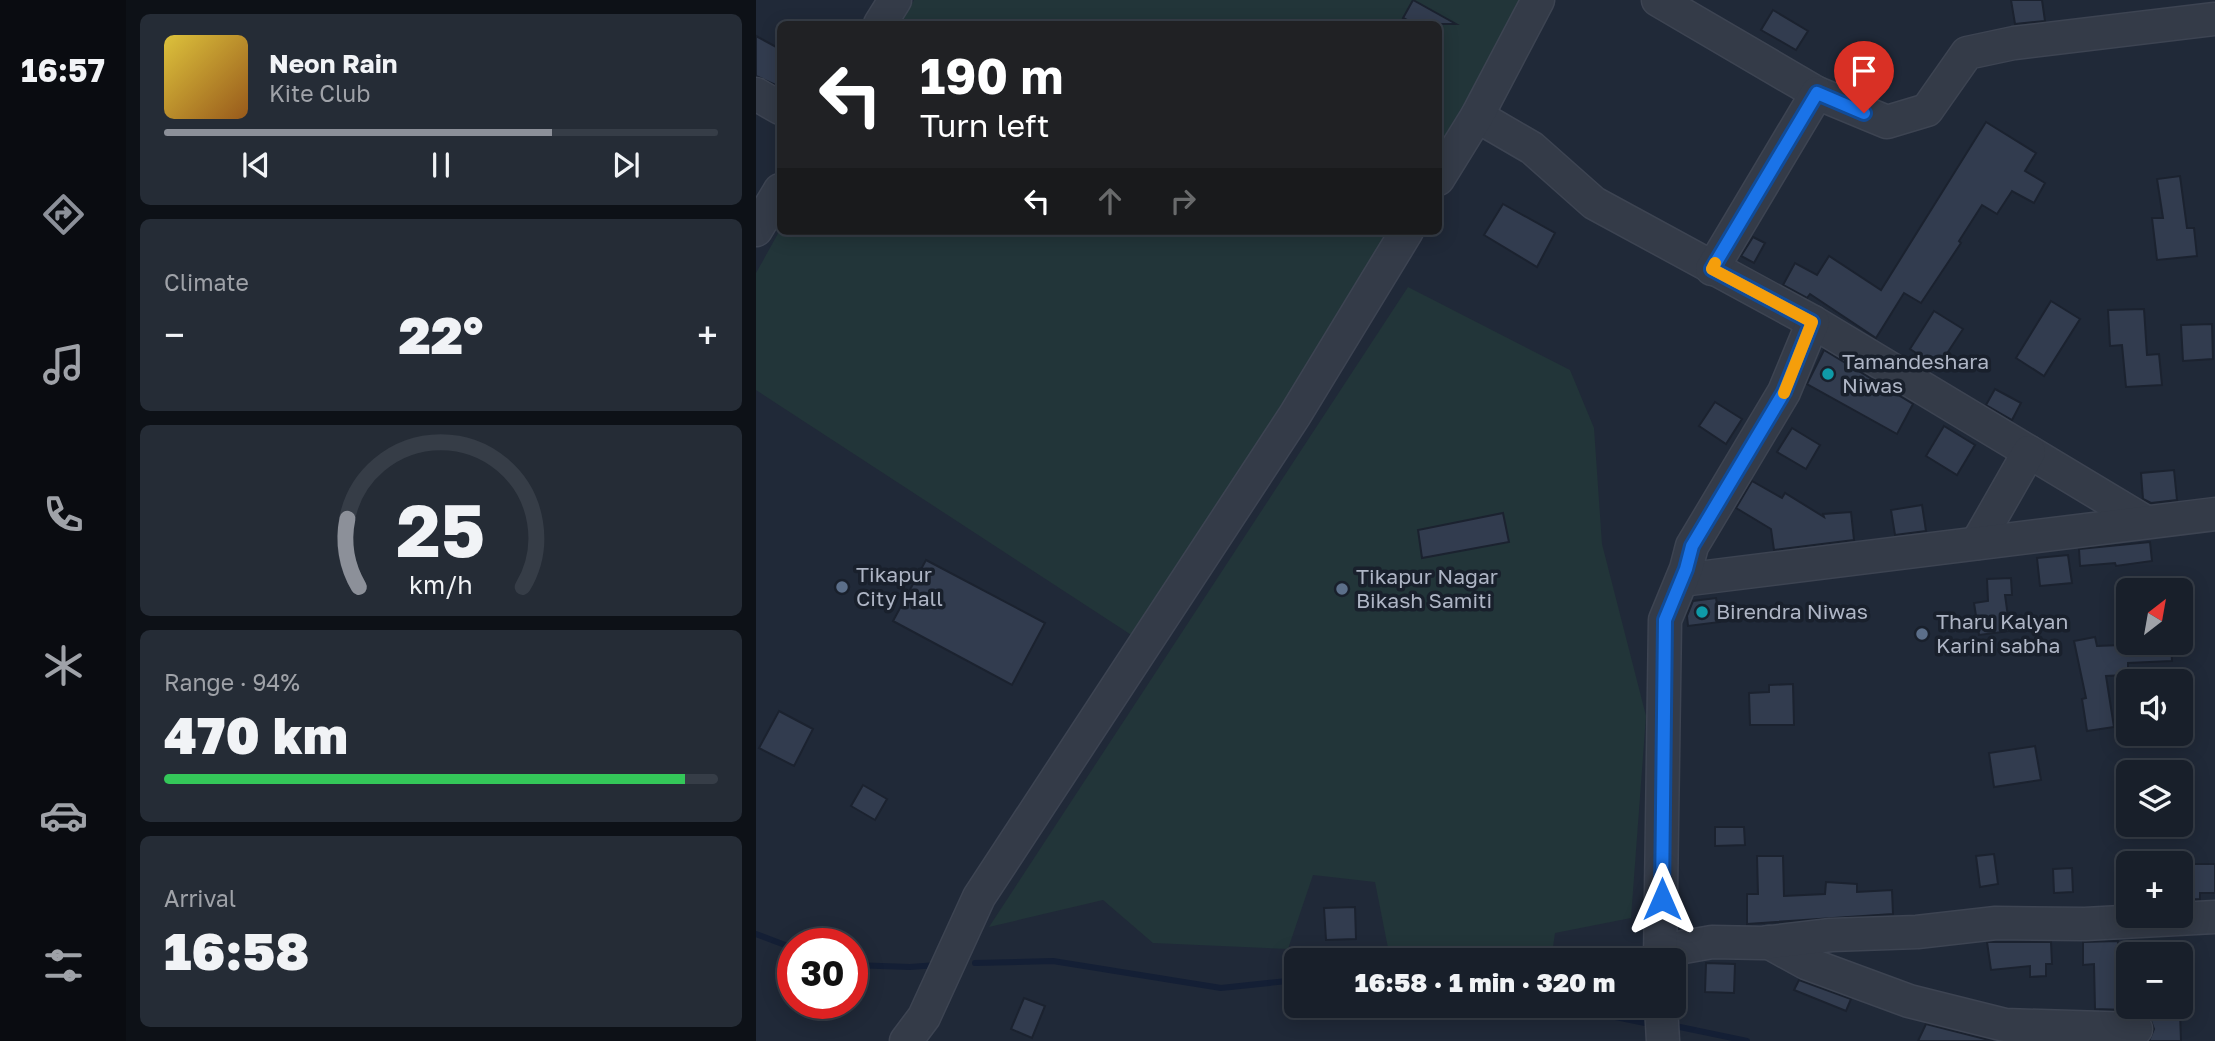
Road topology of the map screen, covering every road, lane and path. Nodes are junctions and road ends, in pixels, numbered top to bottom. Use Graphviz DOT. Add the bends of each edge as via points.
graph roads {
  1 [pos="895,0"];
  2 [pos="1538,0"];
  3 [pos="1658,0"];
  4 [pos="2215,19"];
  5 [pos="882,21"];
  6 [pos="1817,93"];
  7 [pos="756,94"];
  8 [pos="777,106"];
  9 [pos="1477,116"];
  10 [pos="1442,173"];
  11 [pos="777,195"];
  12 [pos="756,230"];
  13 [pos="1405,235"];
  14 [pos="1712,269"];
  15 [pos="1812,322"];
  16 [pos="2029,452"];
  17 [pos="2215,514"];
  18 [pos="2144,521"];
  19 [pos="1977,543"];
  20 [pos="1682,580"];
  21 [pos="2215,916"];
  22 [pos="1769,942"];
  23 [pos="1661,948"];
  24 [pos="1686,949"];
  25 [pos="1662,1018"];
  26 [pos="2136,1030"];
  27 [pos="906,1041"];
  28 [pos="1663,1041"];
  1 -- 5 [label="street"];
  2 -- 9 [label="street"];
  3 -- 6 [label="street"];
  4 -- 6 [label="street" via="2014,43 1967,53 1927,110 1887,122"];
  6 -- 14 [label="street"];
  7 -- 8 [label="street"];
  9 -- 10 [label="street"];
  9 -- 14 [label="street" via="1532,148 1594,203"];
  11 -- 12 [label="street"];
  13 -- 27 [label="street" via="1295,415 979,897 924,1017"];
  14 -- 15 [label="street"];
  15 -- 16 [label="street"];
  15 -- 20 [label="street" via="1784,392 1692,546"];
  16 -- 18 [label="street"];
  16 -- 19 [label="street"];
  17 -- 18 [label="street"];
  18 -- 19 [label="street"];
  19 -- 20 [label="street"];
  20 -- 23 [label="street" via="1665,620"];
  21 -- 22 [label="street" via="2085,924 1996,923"];
  22 -- 24 [label="street" via="1712,942"];
  22 -- 26 [label="street" via="1806,963 1909,1001 2005,1025"];
  25 -- 28 [label="street"];
}
